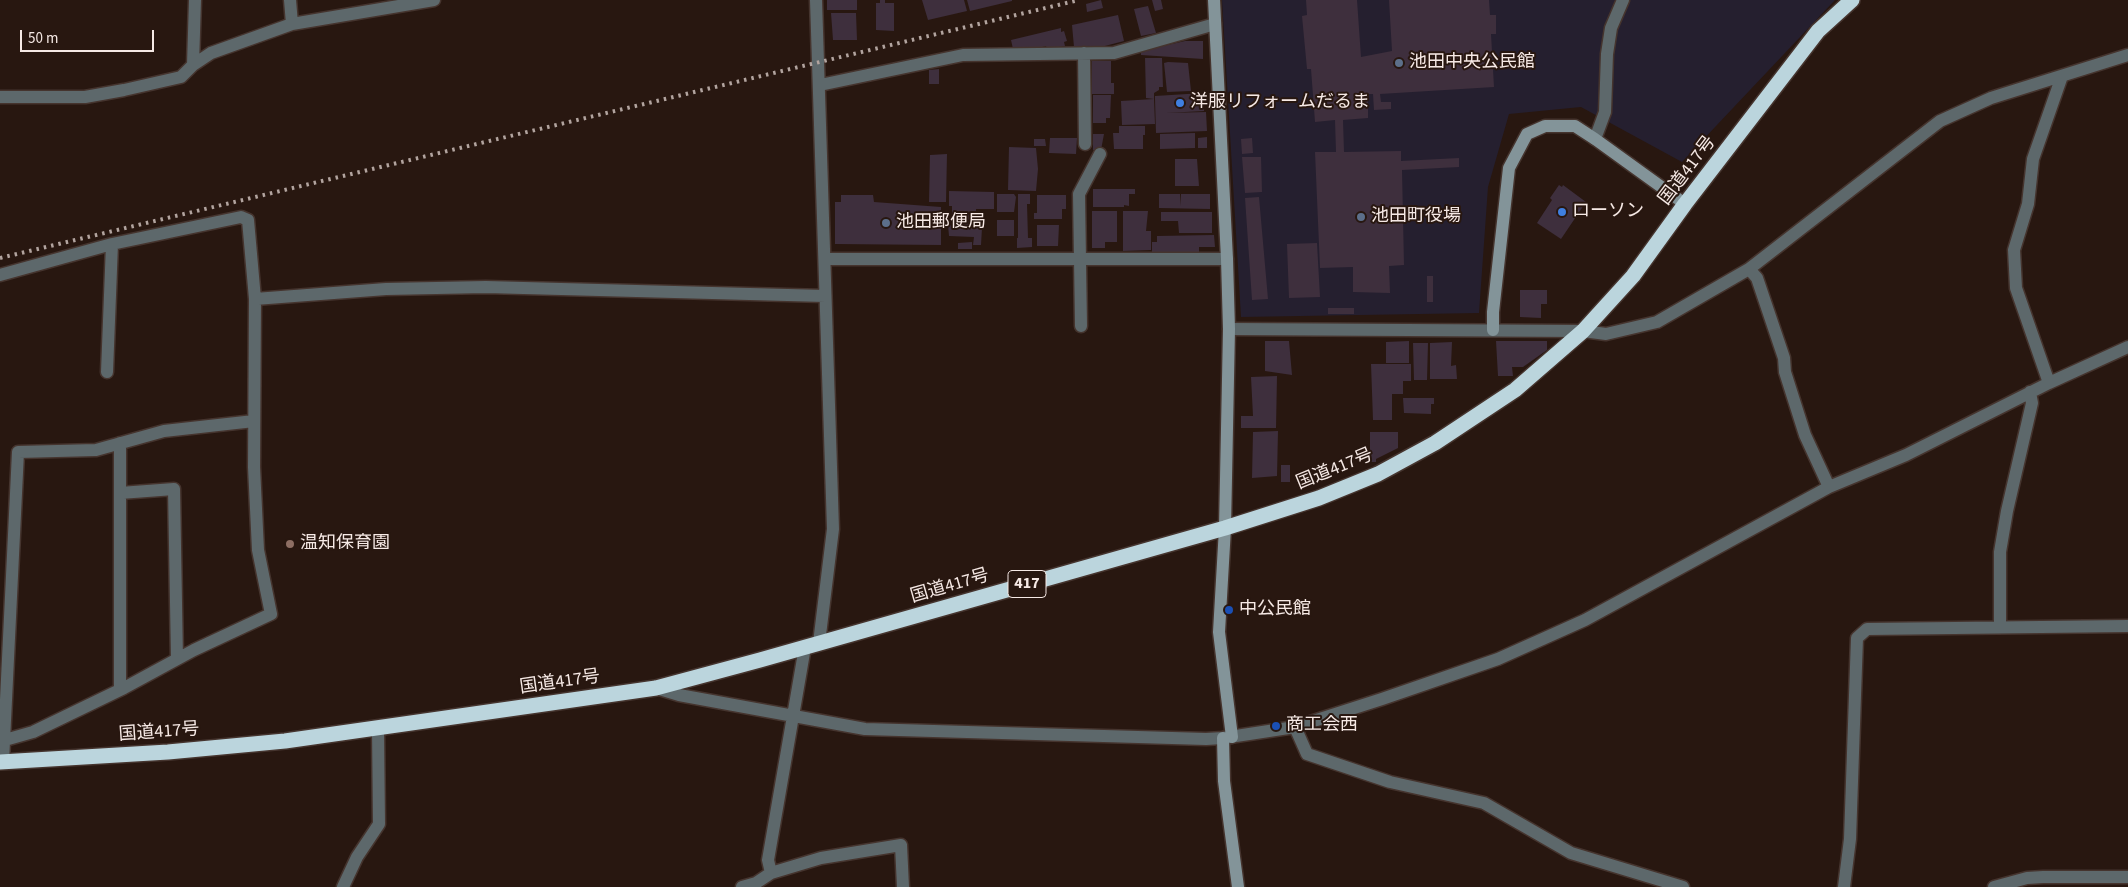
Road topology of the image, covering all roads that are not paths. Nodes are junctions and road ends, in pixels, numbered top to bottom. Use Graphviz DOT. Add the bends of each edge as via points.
graph roads {
  1 [pos="195,0"];
  2 [pos="290,0"];
  3 [pos="434,0"];
  4 [pos="816,0"];
  5 [pos="1214,0"];
  6 [pos="1623,0"];
  7 [pos="1852,0"];
  8 [pos="292,24"];
  9 [pos="1215,24"];
  10 [pos="1084,53"];
  11 [pos="2128,55"];
  12 [pos="193,65"];
  13 [pos="2062,76"];
  14 [pos="820,85"];
  15 [pos="0,97"];
  16 [pos="1595,139"];
  17 [pos="1085,144"];
  18 [pos="1100,154"];
  19 [pos="1685,204"];
  20 [pos="112,244"];
  21 [pos="825,259"];
  22 [pos="1080,259"];
  23 [pos="1227,259"];
  24 [pos="1749,269"];
  25 [pos="0,275"];
  26 [pos="825,296"];
  27 [pos="255,299"];
  28 [pos="1081,326"];
  29 [pos="1229,329"];
  30 [pos="1493,330"];
  31 [pos="1584,331"];
  32 [pos="2128,347"];
  33 [pos="107,372"];
  34 [pos="2049,383"];
  35 [pos="2030,392"];
  36 [pos="254,421"];
  37 [pos="120,443"];
  38 [pos="1829,487"];
  39 [pos="120,493"];
  40 [pos="1225,528"];
  41 [pos="2128,626"];
  42 [pos="2000,627"];
  43 [pos="812,645"];
  44 [pos="177,659"];
  45 [pos="656,688"];
  46 [pos="120,689"];
  47 [pos="795,716"];
  48 [pos="1295,726"];
  49 [pos="378,729"];
  50 [pos="1228,738"];
  51 [pos="5,740"];
  52 [pos="2,762"];
  53 [pos="771,873"];
  54 [pos="2128,877"];
  55 [pos="2027,883"];
  56 [pos="343,887"];
  57 [pos="742,887"];
  58 [pos="902,887"];
  59 [pos="1238,887"];
  60 [pos="1683,887"];
  61 [pos="1844,887"];
  62 [pos="1994,887"];
  1 -- 12 [label="street"];
  2 -- 8 [label="street"];
  3 -- 8 [label="street"];
  4 -- 14 [label="street"];
  5 -- 9 [label="street"];
  6 -- 16 [label="street" via="1611,28 1605,112"];
  7 -- 19 [label="highway, 国道417号 / 417" via="1818,31"];
  8 -- 12 [label="street" via="211,53"];
  9 -- 10 [label="street" via="1114,53"];
  9 -- 23 [label="street"];
  10 -- 14 [label="street" via="963,55"];
  10 -- 17 [label="street"];
  11 -- 13 [label="street"];
  12 -- 15 [label="street" via="181,77 85,97"];
  13 -- 24 [label="street" via="1991,98 1940,121"];
  13 -- 34 [label="street" via="2033,160 2028,204 2014,250 2016,288"];
  14 -- 21 [label="street"];
  16 -- 19 [label="street"];
  16 -- 30 [label="street" via="1575,126 1545,126 1527,134 1510,168"];
  18 -- 22 [label="street" via="1080,194"];
  19 -- 31 [label="highway, 国道417号 / 417" via="1633,276"];
  20 -- 25 [label="street"];
  20 -- 27 [label="street" via="241,217 248,220"];
  20 -- 33 [label="street"];
  21 -- 22 [label="street"];
  21 -- 26 [label="street"];
  22 -- 23 [label="street"];
  22 -- 28 [label="street"];
  23 -- 29 [label="street"];
  24 -- 31 [label="street" via="1657,322 1606,334"];
  24 -- 38 [label="street" via="1757,278 1784,358 1805,435"];
  26 -- 27 [label="street" via="486,287 386,289"];
  26 -- 43 [label="street" via="833,529"];
  27 -- 36 [label="street"];
  29 -- 30 [label="street"];
  29 -- 40 [label="street"];
  30 -- 31 [label="street"];
  31 -- 40 [label="highway, 国道417号 / 417" via="1515,390 1434,444 1378,474 1319,498"];
  32 -- 34 [label="street"];
  34 -- 35 [label="street"];
  35 -- 38 [label="street" via="1906,455"];
  35 -- 42 [label="street" via="2031,411 2000,552"];
  36 -- 37 [label="street" via="164,431"];
  36 -- 44 [label="street" via="258,550 271,614"];
  37 -- 39 [label="street"];
  37 -- 51 [label="street" via="96,450 18,452"];
  38 -- 48 [label="street" via="1585,620 1498,659"];
  39 -- 44 [label="street" via="174,488"];
  39 -- 46 [label="street"];
  40 -- 43 [label="highway, 国道417号 / 417"];
  40 -- 50 [label="street" via="1219,632"];
  41 -- 42 [label="street"];
  42 -- 61 [label="street" via="1867,629 1857,638 1850,839"];
  43 -- 45 [label="highway, 国道417号 / 417"];
  43 -- 47 [label="street"];
  44 -- 46 [label="street"];
  45 -- 47 [label="street"];
  45 -- 49 [label="highway, 国道417号 / 417"];
  46 -- 51 [label="street" via="33,732"];
  47 -- 50 [label="street" via="865,729"];
  47 -- 53 [label="street" via="768,860"];
  48 -- 50 [label="street"];
  48 -- 60 [label="street" via="1307,754 1390,782 1484,803 1571,854"];
  49 -- 52 [label="highway, 国道417号 / 417" via="168,752"];
  49 -- 56 [label="street" via="379,824 357,857"];
  50 -- 59 [label="street" via="1224,781"];
  51 -- 52 [label="street"];
  53 -- 57 [label="street"];
  53 -- 58 [label="street" via="821,858 901,845"];
  54 -- 55 [label="street" via="2043,877"];
  55 -- 62 [label="street"];
}
